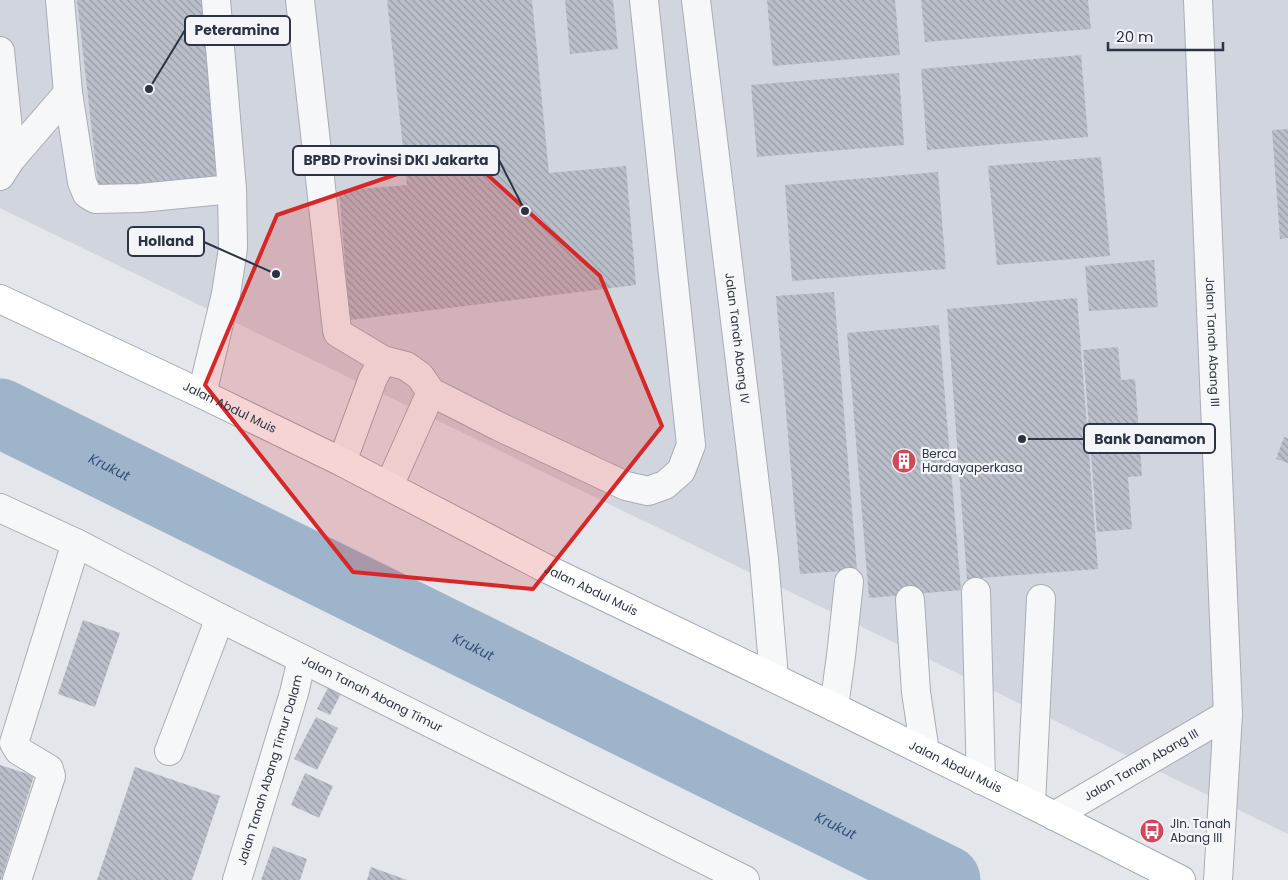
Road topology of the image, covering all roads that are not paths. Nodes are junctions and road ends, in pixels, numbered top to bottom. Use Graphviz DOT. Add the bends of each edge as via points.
graph roads {
  1 [pos="60,0"];
  2 [pos="216,0"];
  3 [pos="300,0"];
  4 [pos="644,0"];
  5 [pos="696,0"];
  6 [pos="1198,0"];
  7 [pos="1207,0"];
  8 [pos="0,51"];
  9 [pos="68,93"];
  10 [pos="6,168"];
  11 [pos="232,189"];
  12 [pos="0,299"];
  13 [pos="383,360"];
  14 [pos="432,392"];
  15 [pos="202,394"];
  16 [pos="342,462"];
  17 [pos="389,486"];
  18 [pos="0,508"];
  19 [pos="76,543"];
  20 [pos="849,582"];
  21 [pos="976,592"];
  22 [pos="1041,599"];
  23 [pos="910,600"];
  24 [pos="220,618"];
  25 [pos="302,659"];
  26 [pos="774,677"];
  27 [pos="834,707"];
  28 [pos="1228,714"];
  29 [pos="169,751"];
  30 [pos="926,752"];
  31 [pos="982,780"];
  32 [pos="1042,810"];
  33 [pos="17,880"];
  34 [pos="237,880"];
  35 [pos="745,880"];
  36 [pos="1181,880"];
  37 [pos="1218,880"];
  1 -- 9 [label="street"];
  2 -- 11 [label="street"];
  3 -- 13 [label="street" via="337,330"];
  4 -- 14 [label="street" via="691,445 681,471 665,485 648,491 626,486"];
  5 -- 26 [label="street, Jalan Tanah Abang IV" via="764,559"];
  6 -- 7 [label="street"];
  6 -- 28 [label="street, Jalan Tanah Abang III"];
  8 -- 10 [label="street"];
  9 -- 10 [label="street"];
  9 -- 11 [label="street" via="82,182 87,194 95,199"];
  11 -- 15 [label="street" via="232,248 226,294"];
  12 -- 15 [label="main road, Jalan Abdul Muis"];
  13 -- 14 [label="street" via="406,366 420,376"];
  13 -- 16 [label="street" via="373,378"];
  14 -- 17 [label="street"];
  15 -- 16 [label="main road, Jalan Abdul Muis"];
  16 -- 17 [label="main road, Jalan Abdul Muis"];
  17 -- 26 [label="main road, Jalan Abdul Muis" via="545,568"];
  18 -- 19 [label="street, Jalan Tanah Abang Timur"];
  19 -- 24 [label="street, Jalan Tanah Abang Timur"];
  19 -- 33 [label="street" via="14,743 19,750 49,769 51,776"];
  20 -- 27 [label="street"];
  21 -- 31 [label="street"];
  22 -- 32 [label="street"];
  23 -- 30 [label="street" via="916,692"];
  24 -- 25 [label="street, Jalan Tanah Abang Timur"];
  24 -- 29 [label="street"];
  25 -- 34 [label="street, Jalan Tanah Abang Timur Dalam" via="292,702"];
  25 -- 35 [label="street, Jalan Tanah Abang Timur"];
  26 -- 27 [label="main road, Jalan Abdul Muis"];
  27 -- 30 [label="main road, Jalan Abdul Muis"];
  28 -- 32 [label="street, Jalan Tanah Abang III"];
  28 -- 37 [label="street, Jalan Tanah Abang III"];
  30 -- 31 [label="main road, Jalan Abdul Muis"];
  31 -- 32 [label="main road, Jalan Abdul Muis"];
  32 -- 36 [label="main road, Jalan Abdul Muis"];
}
